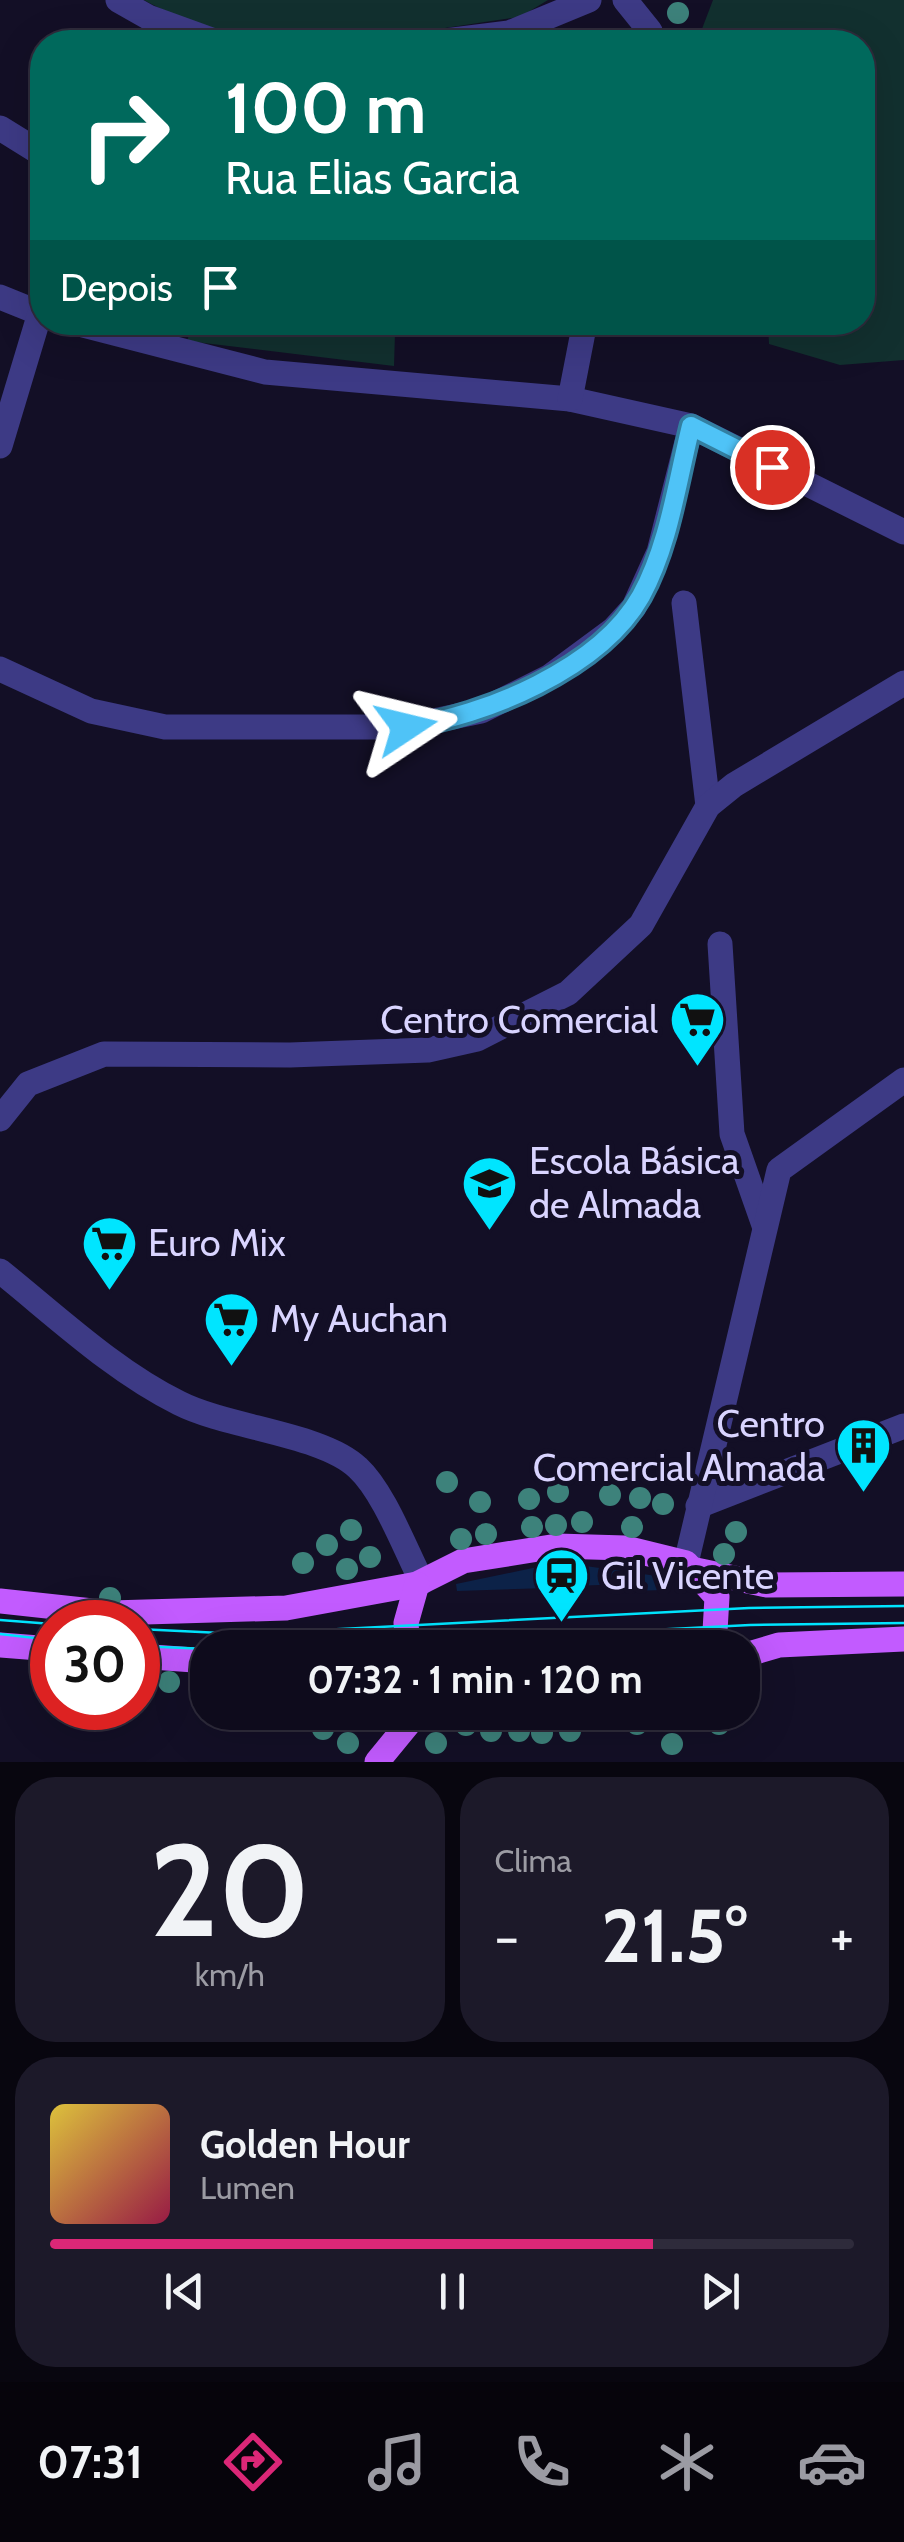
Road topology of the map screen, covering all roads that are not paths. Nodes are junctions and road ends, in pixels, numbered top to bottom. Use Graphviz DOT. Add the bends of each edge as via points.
graph roads {
  1 [pos="118,0"];
  2 [pos="588,0"];
  3 [pos="626,0"];
  4 [pos="184,30"];
  5 [pos="516,30"];
  6 [pos="649,30"];
  7 [pos="0,128"];
  8 [pos="30,147"];
  9 [pos="0,298"];
  10 [pos="30,309"];
  11 [pos="34,335"];
  12 [pos="121,335"];
  13 [pos="582,335"];
  14 [pos="570,399"];
  15 [pos="691,426"];
  16 [pos="0,446"];
  17 [pos="904,532"];
  18 [pos="684,603"];
  19 [pos="0,669"];
  20 [pos="904,684"];
  21 [pos="708,806"];
  22 [pos="720,944"];
  23 [pos="904,1080"];
  24 [pos="0,1120"];
  25 [pos="764,1226"];
  26 [pos="0,1271"];
  27 [pos="904,1426"];
  28 [pos="698,1506"];
  29 [pos="691,1567"];
  30 [pos="419,1583"];
  31 [pos="904,1584"];
  32 [pos="0,1602"];
  33 [pos="407,1630"];
  34 [pos="715,1630"];
  35 [pos="904,1639"];
  36 [pos="0,1644"];
  37 [pos="30,1647"];
  38 [pos="760,1650"];
  39 [pos="160,1658"];
  40 [pos="190,1660"];
  41 [pos="403,1730"];
  42 [pos="376,1762"];
  1 -- 4 [label="street"];
  2 -- 5 [label="street"];
  3 -- 6 [label="street"];
  7 -- 8 [label="street"];
  9 -- 10 [label="street"];
  11 -- 16 [label="street"];
  12 -- 14 [label="street" via="264,372"];
  13 -- 14 [label="street"];
  14 -- 15 [label="street"];
  15 -- 17 [label="street"];
  15 -- 19 [label="street" via="659,552 634,606 550,677 481,711 406,727 165,727 90,711"];
  18 -- 21 [label="street"];
  20 -- 21 [label="street"];
  21 -- 24 [label="street" via="641,925 568,993 477,1039 428,1050 104,1054 28,1084"];
  22 -- 25 [label="street" via="732,1134"];
  23 -- 25 [label="street" via="778,1170"];
  25 -- 28 [label="street"];
  26 -- 30 [label="street" via="79,1336 178,1403 334,1452 358,1467"];
  27 -- 28 [label="street"];
  28 -- 29 [label="street"];
  29 -- 30 [label="main road" via="625,1548 558,1546 463,1561"];
  29 -- 31 [label="main road" via="766,1585"];
  29 -- 34 [label="main road" via="717,1597"];
  30 -- 32 [label="main road" via="336,1602 239,1611 111,1613"];
  30 -- 33 [label="main road"];
  35 -- 38 [label="main road"];
  36 -- 37 [label="main road"];
  39 -- 40 [label="main road"];
  41 -- 42 [label="main road"];
}
